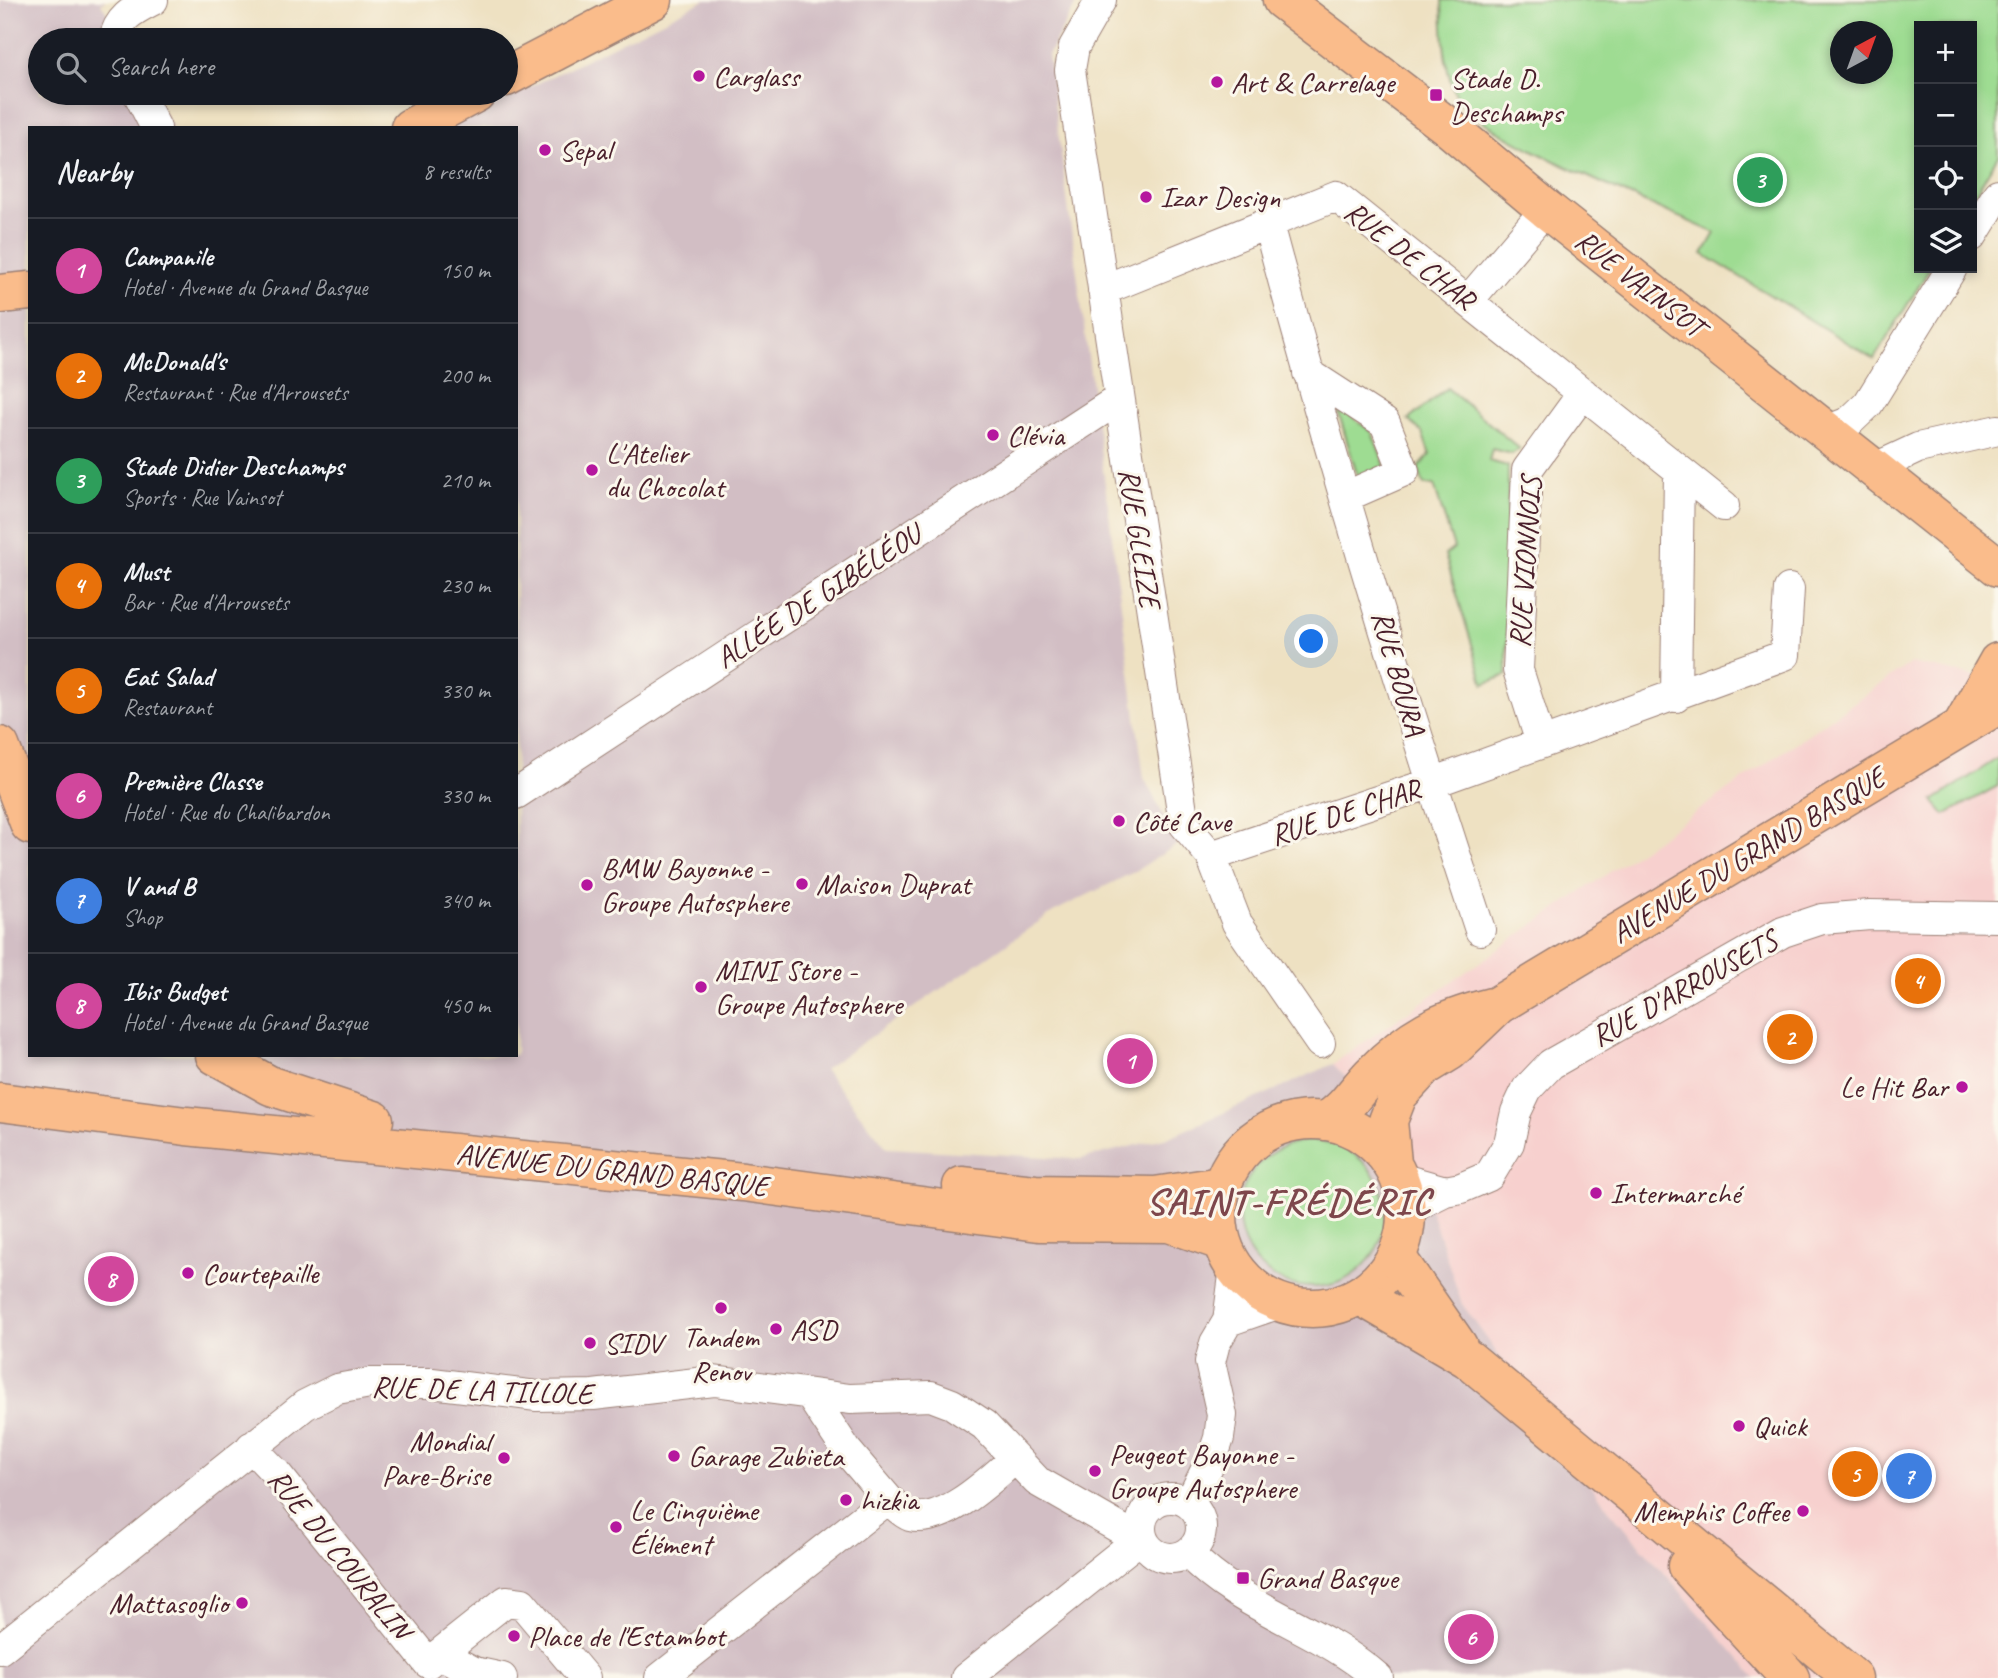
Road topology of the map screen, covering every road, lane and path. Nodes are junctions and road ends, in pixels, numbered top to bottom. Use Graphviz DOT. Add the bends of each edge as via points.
graph roads {
  1 [pos="153,0"];
  2 [pos="653,0"];
  3 [pos="1101,0"];
  4 [pos="1282,0"];
  5 [pos="117,28"];
  6 [pos="518,71"];
  7 [pos="144,105"];
  8 [pos="453,105"];
  9 [pos="155,126"];
  10 [pos="414,126"];
  11 [pos="1998,194"];
  12 [pos="1546,208"];
  13 [pos="1268,224"];
  14 [pos="1977,228"];
  15 [pos="1949,273"];
  16 [pos="1104,290"];
  17 [pos="28,291"];
  18 [pos="0,293"];
  19 [pos="1468,302"];
  20 [pos="1308,373"];
  21 [pos="1583,393"];
  22 [pos="1119,399"];
  23 [pos="1998,430"];
  24 [pos="1826,431"];
  25 [pos="1875,468"];
  26 [pos="1679,470"];
  27 [pos="1347,496"];
  28 [pos="1724,506"];
  29 [pos="1997,568"];
  30 [pos="1789,589"];
  31 [pos="1998,662"];
  32 [pos="1676,697"];
  33 [pos="1998,705"];
  34 [pos="1962,726"];
  35 [pos="1541,743"];
  36 [pos="0,746"];
  37 [pos="1432,783"];
  38 [pos="518,793"];
  39 [pos="28,820"];
  40 [pos="1212,856"];
  41 [pos="1998,917"];
  42 [pos="1480,930"];
  43 [pos="1498,1005"];
  44 [pos="1320,1043"];
  45 [pos="219,1057"];
  46 [pos="0,1083"];
  47 [pos="0,1102"];
  48 [pos="374,1120"];
  49 [pos="1326,1121"];
  50 [pos="1400,1184"];
  51 [pos="1222,1186"];
  52 [pos="1228,1255"];
  53 [pos="1397,1258"];
  54 [pos="1362,1296"];
  55 [pos="1280,1303"];
  56 [pos="1228,1321"];
  57 [pos="1468,1359"];
  58 [pos="810,1395"];
  59 [pos="251,1447"];
  60 [pos="1014,1459"];
  61 [pos="1597,1469"];
  62 [pos="888,1499"];
  63 [pos="1189,1504"];
  64 [pos="1143,1527"];
  65 [pos="1188,1553"];
  66 [pos="1793,1627"];
  67 [pos="0,1649"];
  68 [pos="433,1665"];
  69 [pos="461,1678"];
  70 [pos="502,1678"];
  71 [pos="585,1678"];
  72 [pos="660,1678"];
  73 [pos="966,1678"];
  74 [pos="1378,1678"];
  75 [pos="1790,1678"];
  76 [pos="1853,1678"];
  77 [pos="1875,1678"];
  1 -- 5 [label="street" via="127,13"];
  2 -- 6 [label="main road"];
  3 -- 16 [label="street, RUE GLEIZE" via="1074,47 1070,70"];
  4 -- 12 [label="main road, RUE VAINSOT"];
  7 -- 9 [label="street"];
  8 -- 10 [label="main road"];
  11 -- 14 [label="street"];
  12 -- 19 [label="street"];
  12 -- 24 [label="main road, RUE VAINSOT"];
  13 -- 16 [label="street, RUE DE CHAR"];
  13 -- 19 [label="street, RUE DE CHAR" via="1336,196"];
  13 -- 20 [label="street, RUE BOURA"];
  15 -- 24 [label="street" via="1868,404 1849,422"];
  16 -- 22 [label="street, RUE GLEIZE"];
  17 -- 18 [label="main road"];
  19 -- 21 [label="street, RUE DE CHAR"];
  20 -- 27 [label="street, RUE BOURA"];
  20 -- 27 [label="street" via="1385,423 1404,471"];
  21 -- 26 [label="street, RUE DE CHAR"];
  21 -- 35 [label="street, RUE VIONNOIS" via="1527,470 1518,670"];
  22 -- 38 [label="street, ALLÉE DE GIBÉLÉOU"];
  22 -- 40 [label="street, RUE GLEIZE" via="1184,824"];
  23 -- 25 [label="street" via="1918,448"];
  24 -- 25 [label="main road, RUE VAINSOT"];
  25 -- 29 [label="main road, RUE VAINSOT"];
  26 -- 28 [label="street, RUE DE CHAR"];
  26 -- 32 [label="street"];
  27 -- 37 [label="street, RUE BOURA"];
  30 -- 32 [label="street, RUE DE CHAR" via="1785,655"];
  31 -- 34 [label="main road"];
  32 -- 35 [label="street, RUE DE CHAR"];
  33 -- 34 [label="main road, AVENUE DU GRAND BASQUE"];
  34 -- 43 [label="main road, AVENUE DU GRAND BASQUE"];
  35 -- 37 [label="street, RUE DE CHAR"];
  36 -- 39 [label="main road"];
  37 -- 40 [label="street, RUE DE CHAR"];
  37 -- 42 [label="street, RUE BOURA"];
  40 -- 44 [label="street, RUE GLEIZE" via="1237,923"];
  41 -- 50 [label="street, RUE D'ARROUSETS" via="1870,915 1822,919 1783,932 1550,1064 1527,1088 1509,1143 1489,1176 1445,1191"];
  43 -- 49 [label="main road, AVENUE DU GRAND BASQUE" via="1447,1018 1408,1043 1362,1085 1346,1108"];
  43 -- 50 [label="main road, AVENUE DU GRAND BASQUE" via="1398,1095 1388,1121"];
  45 -- 48 [label="main road" via="271,1086"];
  46 -- 48 [label="main road, AVENUE DU GRAND BASQUE" via="148,1102"];
  47 -- 52 [label="main road, AVENUE DU GRAND BASQUE" via="186,1126 743,1182 1039,1222 1169,1223"];
  48 -- 51 [label="main road, AVENUE DU GRAND BASQUE" via="1035,1194 1155,1196"];
  49 -- 50 [label="main road" via="1371,1139"];
  49 -- 51 [label="main road" via="1283,1124 1256,1137 1235,1159"];
  50 -- 53 [label="main road" via="1405,1235"];
  51 -- 52 [label="main road" via="1218,1223"];
  52 -- 55 [label="main road" via="1256,1290"];
  52 -- 56 [label="street"];
  53 -- 54 [label="main road"];
  53 -- 57 [label="main road"];
  54 -- 55 [label="main road" via="1336,1306 1308,1309"];
  54 -- 57 [label="main road"];
  55 -- 56 [label="street"];
  56 -- 63 [label="street" via="1210,1362 1222,1415 1219,1438"];
  57 -- 61 [label="main road"];
  58 -- 59 [label="street, RUE DE LA TILLOLE" via="714,1381 593,1395 537,1396 432,1383 370,1383 337,1389 305,1405"];
  58 -- 60 [label="street, RUE DE LA TILLOLE" via="850,1399 931,1396 953,1404 984,1425"];
  58 -- 62 [label="street" via="847,1451"];
  59 -- 67 [label="street, RUE DE LA TILLOLE"];
  59 -- 68 [label="street, RUE DU COURALIN"];
  60 -- 62 [label="street" via="936,1517 908,1516"];
  60 -- 64 [label="street, RUE DE LA TILLOLE" via="1037,1481 1094,1516"];
  61 -- 66 [label="main road"];
  61 -- 75 [label="main road"];
  62 -- 72 [label="street"];
  63 -- 64 [label="street" via="1161,1499"];
  63 -- 65 [label="street" via="1201,1529"];
  64 -- 65 [label="street" via="1156,1554 1178,1558"];
  64 -- 73 [label="street"];
  65 -- 74 [label="street" via="1215,1580 1324,1640"];
  66 -- 76 [label="main road"];
  66 -- 77 [label="main road"];
  68 -- 69 [label="street, RUE DU COURALIN"];
  68 -- 70 [label="street"];
  68 -- 71 [label="street" via="506,1601 522,1602"];
}
